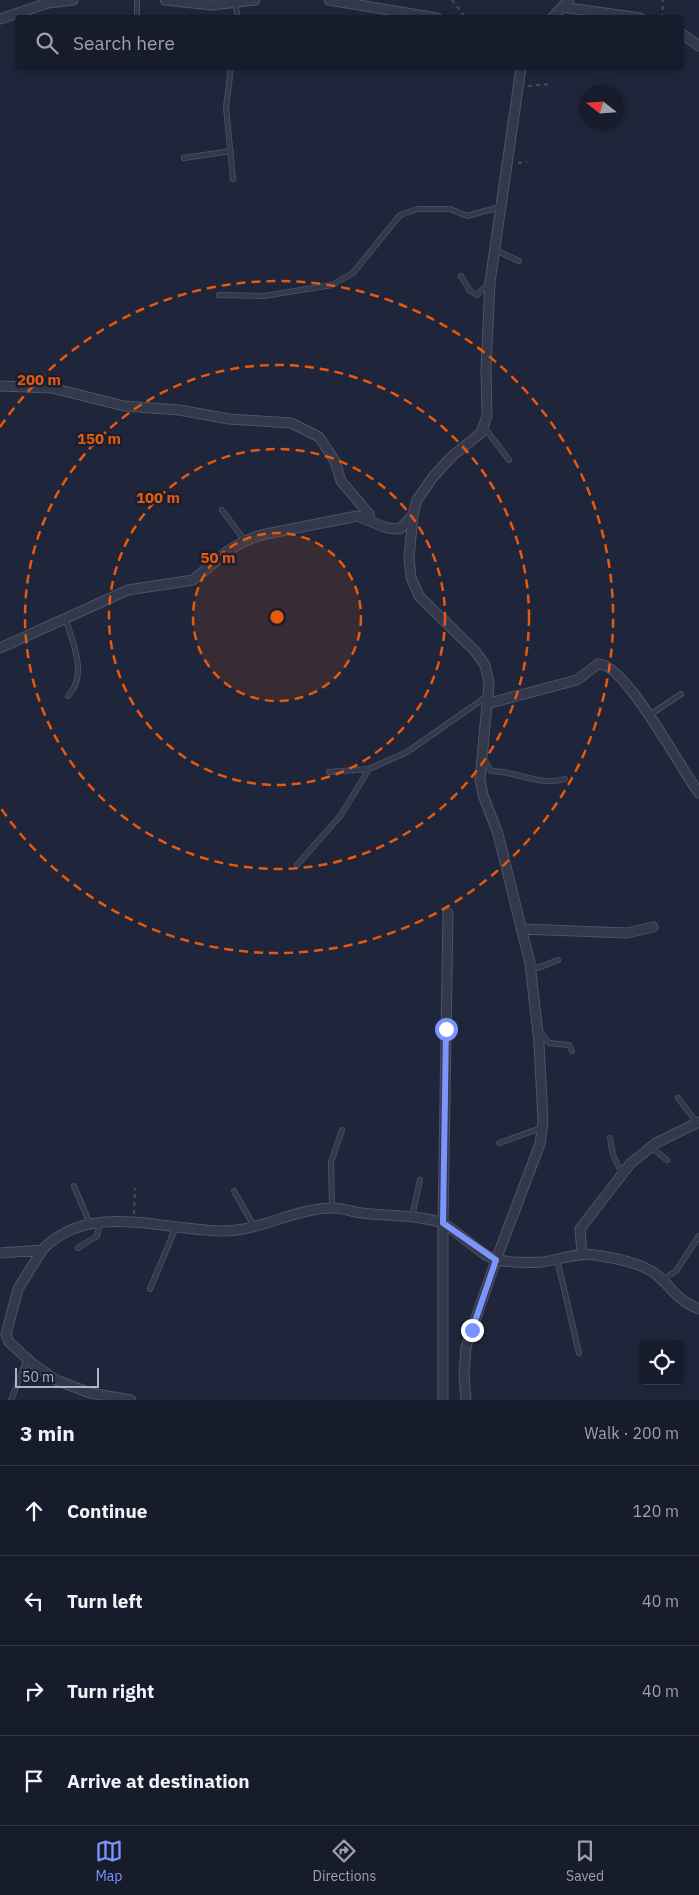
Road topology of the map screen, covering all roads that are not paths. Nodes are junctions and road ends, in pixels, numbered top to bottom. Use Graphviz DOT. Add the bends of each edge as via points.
graph roads {
  1 [pos="73,0"];
  2 [pos="137,0"];
  3 [pos="165,0"];
  4 [pos="255,0"];
  5 [pos="329,0"];
  6 [pos="569,0"];
  7 [pos="235,3"];
  8 [pos="562,7"];
  9 [pos="137,15"];
  10 [pos="237,15"];
  11 [pos="419,15"];
  12 [pos="555,15"];
  13 [pos="619,15"];
  14 [pos="0,19"];
  15 [pos="684,35"];
  16 [pos="699,46"];
  17 [pos="231,70"];
  18 [pos="521,70"];
  19 [pos="231,151"];
  20 [pos="184,158"];
  21 [pos="233,179"];
  22 [pos="500,207"];
  23 [pos="495,250"];
  24 [pos="519,262"];
  25 [pos="462,276"];
  26 [pos="490,282"];
  27 [pos="218,295"];
  28 [pos="0,386"];
  29 [pos="484,426"];
  30 [pos="509,460"];
  31 [pos="222,510"];
  32 [pos="412,515"];
  33 [pos="370,520"];
  34 [pos="244,541"];
  35 [pos="66,620"];
  36 [pos="0,648"];
  37 [pos="488,693"];
  38 [pos="682,694"];
  39 [pos="68,696"];
  40 [pos="650,715"];
  41 [pos="482,756"];
  42 [pos="369,769"];
  43 [pos="329,772"];
  44 [pos="565,779"];
  45 [pos="699,793"];
  46 [pos="297,865"];
  47 [pos="448,913"];
  48 [pos="652,928"];
  49 [pos="522,929"];
  50 [pos="558,960"];
  51 [pos="530,963"];
  52 [pos="538,1029"];
  53 [pos="572,1052"];
  54 [pos="678,1098"];
  55 [pos="696,1126"];
  56 [pos="542,1127"];
  57 [pos="342,1130"];
  58 [pos="610,1138"];
  59 [pos="499,1143"];
  60 [pos="651,1147"];
  61 [pos="668,1160"];
  62 [pos="622,1173"];
  63 [pos="420,1180"];
  64 [pos="74,1186"];
  65 [pos="234,1191"];
  66 [pos="332,1208"];
  67 [pos="412,1217"];
  68 [pos="100,1222"];
  69 [pos="443,1223"];
  70 [pos="90,1224"];
  71 [pos="177,1226"];
  72 [pos="254,1226"];
  73 [pos="699,1236"];
  74 [pos="78,1248"];
  75 [pos="42,1250"];
  76 [pos="0,1253"];
  77 [pos="582,1254"];
  78 [pos="557,1259"];
  79 [pos="496,1260"];
  80 [pos="662,1280"];
  81 [pos="150,1289"];
  82 [pos="699,1309"];
  83 [pos="579,1353"];
  84 [pos="27,1359"];
  85 [pos="11,1400"];
  86 [pos="131,1400"];
  87 [pos="443,1400"];
  88 [pos="466,1400"];
  1 -- 14 [label="street" via="48,3"];
  2 -- 9 [label="lane"];
  3 -- 7 [label="street" via="212,5"];
  4 -- 7 [label="street"];
  5 -- 11 [label="street"];
  6 -- 8 [label="street"];
  7 -- 10 [label="lane"];
  8 -- 12 [label="street"];
  8 -- 13 [label="street"];
  15 -- 16 [label="street"];
  17 -- 19 [label="lane" via="226,107"];
  18 -- 22 [label="street"];
  19 -- 20 [label="lane"];
  19 -- 21 [label="lane"];
  22 -- 23 [label="street"];
  22 -- 27 [label="lane" via="467,216 450,209 418,210 400,215 353,273 332,286 264,296"];
  23 -- 24 [label="lane"];
  23 -- 26 [label="street"];
  25 -- 26 [label="lane" via="470,291 477,295"];
  26 -- 29 [label="street" via="486,369 488,407"];
  28 -- 33 [label="street" via="52,388 124,406 179,410 230,419 291,422 319,437 335,461 341,480"];
  29 -- 30 [label="lane"];
  29 -- 32 [label="street" via="481,433 452,456 433,477 417,500"];
  31 -- 34 [label="lane"];
  32 -- 33 [label="street" via="400,529 387,528"];
  32 -- 37 [label="street" via="409,558 414,588 426,605 481,657 488,676"];
  33 -- 34 [label="street" via="357,516"];
  34 -- 35 [label="street" via="193,580 128,590"];
  35 -- 36 [label="street"];
  35 -- 39 [label="lane" via="78,667 76,686"];
  37 -- 40 [label="street" via="490,703 503,701 577,680 602,664 610,667"];
  37 -- 41 [label="street"];
  37 -- 42 [label="lane" via="406,752"];
  38 -- 40 [label="lane"];
  40 -- 45 [label="street"];
  41 -- 44 [label="lane" via="491,771 514,772 544,782"];
  41 -- 49 [label="street" via="480,779 483,795 498,834"];
  42 -- 43 [label="lane"];
  42 -- 46 [label="lane" via="341,815"];
  47 -- 69 [label="street"];
  48 -- 49 [label="street" via="627,933"];
  49 -- 51 [label="street"];
  50 -- 51 [label="lane" via="538,968"];
  51 -- 52 [label="street"];
  52 -- 53 [label="lane" via="549,1043 569,1045"];
  52 -- 56 [label="street"];
  54 -- 55 [label="lane"];
  55 -- 60 [label="street"];
  56 -- 59 [label="lane"];
  56 -- 79 [label="street" via="540,1144"];
  57 -- 66 [label="lane" via="331,1162"];
  58 -- 62 [label="lane" via="613,1155"];
  60 -- 61 [label="lane"];
  60 -- 62 [label="street"];
  62 -- 77 [label="street" via="580,1229"];
  63 -- 67 [label="lane"];
  64 -- 70 [label="lane"];
  65 -- 72 [label="lane"];
  66 -- 67 [label="street"];
  66 -- 72 [label="street" via="311,1210"];
  67 -- 69 [label="street"];
  68 -- 70 [label="street"];
  68 -- 71 [label="street" via="133,1221"];
  68 -- 74 [label="lane" via="97,1236"];
  69 -- 79 [label="street"];
  69 -- 87 [label="street"];
  70 -- 75 [label="street" via="59,1235"];
  71 -- 72 [label="street" via="226,1231"];
  71 -- 81 [label="lane"];
  73 -- 80 [label="lane" via="676,1271"];
  75 -- 76 [label="street"];
  75 -- 84 [label="street" via="18,1289 6,1334 9,1342"];
  77 -- 78 [label="street"];
  77 -- 80 [label="street" via="641,1267"];
  78 -- 79 [label="street" via="540,1262"];
  78 -- 83 [label="lane"];
  79 -- 88 [label="street" via="466,1348"];
  80 -- 82 [label="street" via="673,1294"];
  84 -- 85 [label="lane"];
  84 -- 86 [label="street" via="44,1373 73,1387"];
}
